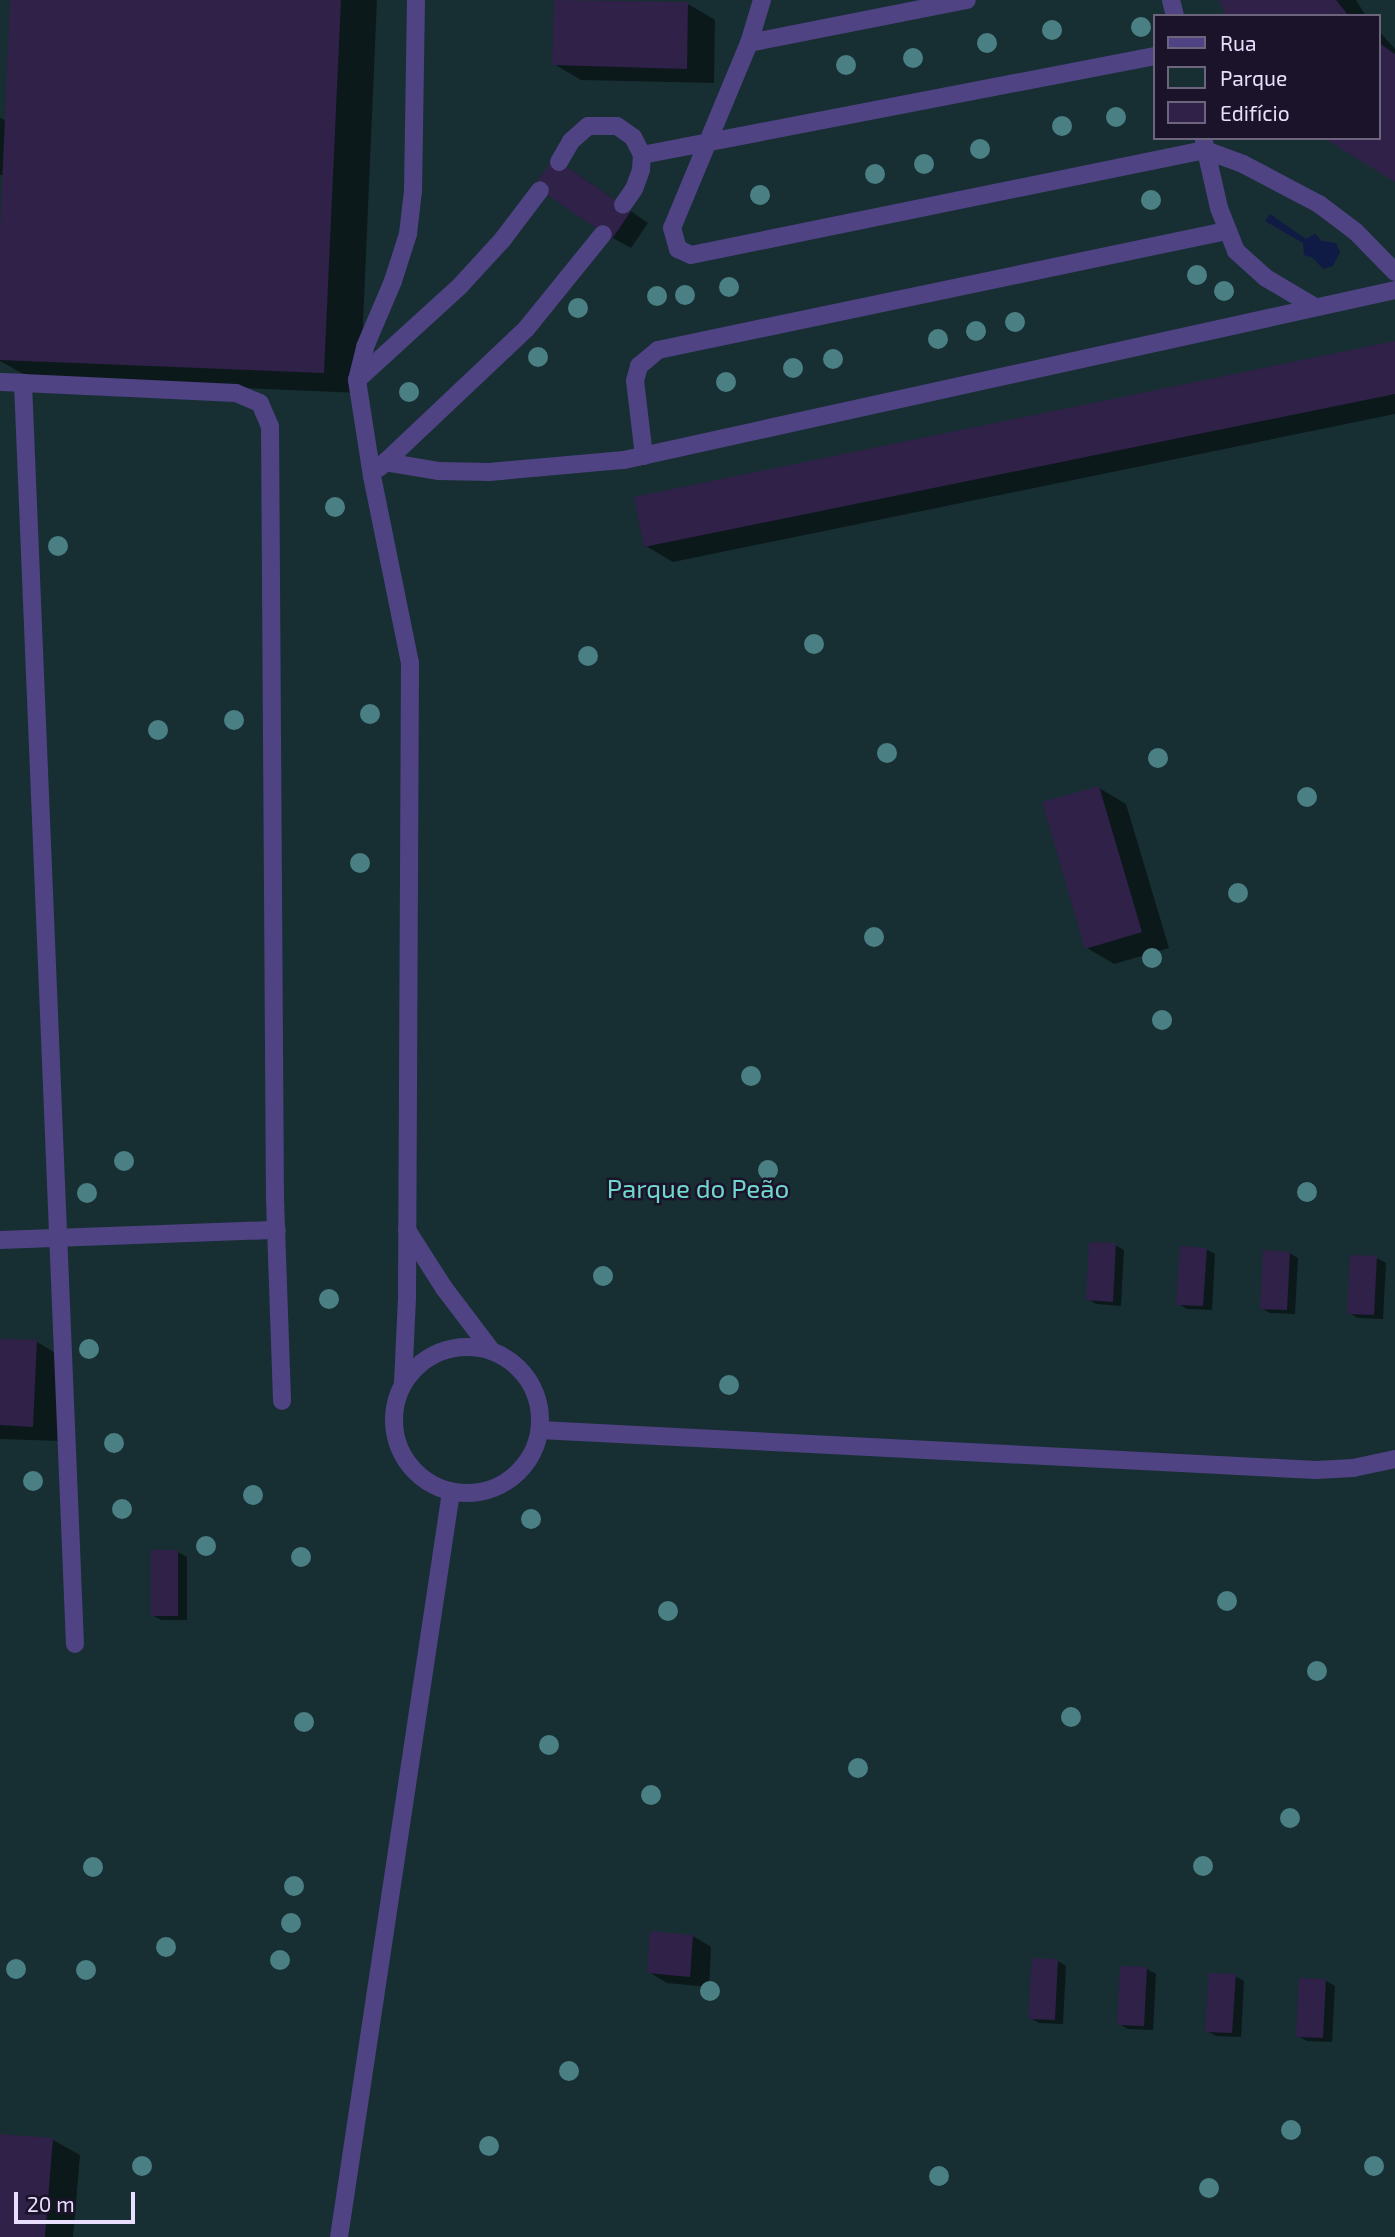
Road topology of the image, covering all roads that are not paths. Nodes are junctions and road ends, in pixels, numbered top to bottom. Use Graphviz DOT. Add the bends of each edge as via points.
graph roads {
  1 [pos="416,0"];
  2 [pos="762,0"];
  3 [pos="967,0"];
  4 [pos="750,43"];
  5 [pos="1154,56"];
  6 [pos="710,141"];
  7 [pos="1204,144"];
  8 [pos="642,155"];
  9 [pos="559,162"];
  10 [pos="540,190"];
  11 [pos="623,205"];
  12 [pos="1226,231"];
  13 [pos="603,234"];
  14 [pos="1395,272"];
  15 [pos="1395,290"];
  16 [pos="1315,307"];
  17 [pos="357,380"];
  18 [pos="0,382"];
  19 [pos="23,383"];
  20 [pos="644,456"];
  21 [pos="385,462"];
  22 [pos="372,476"];
  23 [pos="277,1230"];
  24 [pos="407,1230"];
  25 [pos="58,1238"];
  26 [pos="0,1240"];
  27 [pos="491,1350"];
  28 [pos="403,1383"];
  29 [pos="282,1401"];
  30 [pos="540,1430"];
  31 [pos="1395,1459"];
  32 [pos="451,1492"];
  33 [pos="75,1644"];
  34 [pos="339,2237"];
  1 -- 17 [label="street" via="413,191 408,234"];
  2 -- 4 [label="street"];
  3 -- 4 [label="street"];
  4 -- 6 [label="street"];
  5 -- 6 [label="street"];
  6 -- 7 [label="street" via="672,228 678,249 691,255"];
  6 -- 8 [label="street"];
  7 -- 12 [label="street"];
  7 -- 14 [label="street" via="1319,204 1356,232"];
  8 -- 9 [label="street" via="633,138 617,126 588,126 571,141"];
  8 -- 11 [label="street" via="634,189"];
  10 -- 17 [label="street" via="460,286"];
  12 -- 16 [label="street" via="1250,267"];
  12 -- 20 [label="street" via="658,350 639,366 635,382"];
  13 -- 21 [label="street" via="526,329"];
  15 -- 16 [label="street"];
  16 -- 20 [label="street"];
  17 -- 22 [label="street"];
  18 -- 19 [label="street"];
  19 -- 23 [label="street" via="236,393 260,404 270,426"];
  19 -- 25 [label="street"];
  20 -- 21 [label="street" via="489,472 439,471"];
  21 -- 22 [label="street"];
  22 -- 24 [label="street" via="410,663"];
  23 -- 25 [label="street"];
  23 -- 29 [label="street"];
  24 -- 27 [label="street"];
  24 -- 28 [label="street"];
  25 -- 26 [label="street"];
  25 -- 33 [label="street"];
  27 -- 28 [label="street" via="466,1346 442,1351 419,1364"];
  27 -- 30 [label="street" via="513,1363 530,1381 539,1405"];
  28 -- 32 [label="street" via="394,1416 399,1449 412,1469"];
  30 -- 31 [label="street" via="1316,1470"];
  30 -- 32 [label="street" via="533,1453 518,1474 496,1488"];
  32 -- 34 [label="street"];
}
